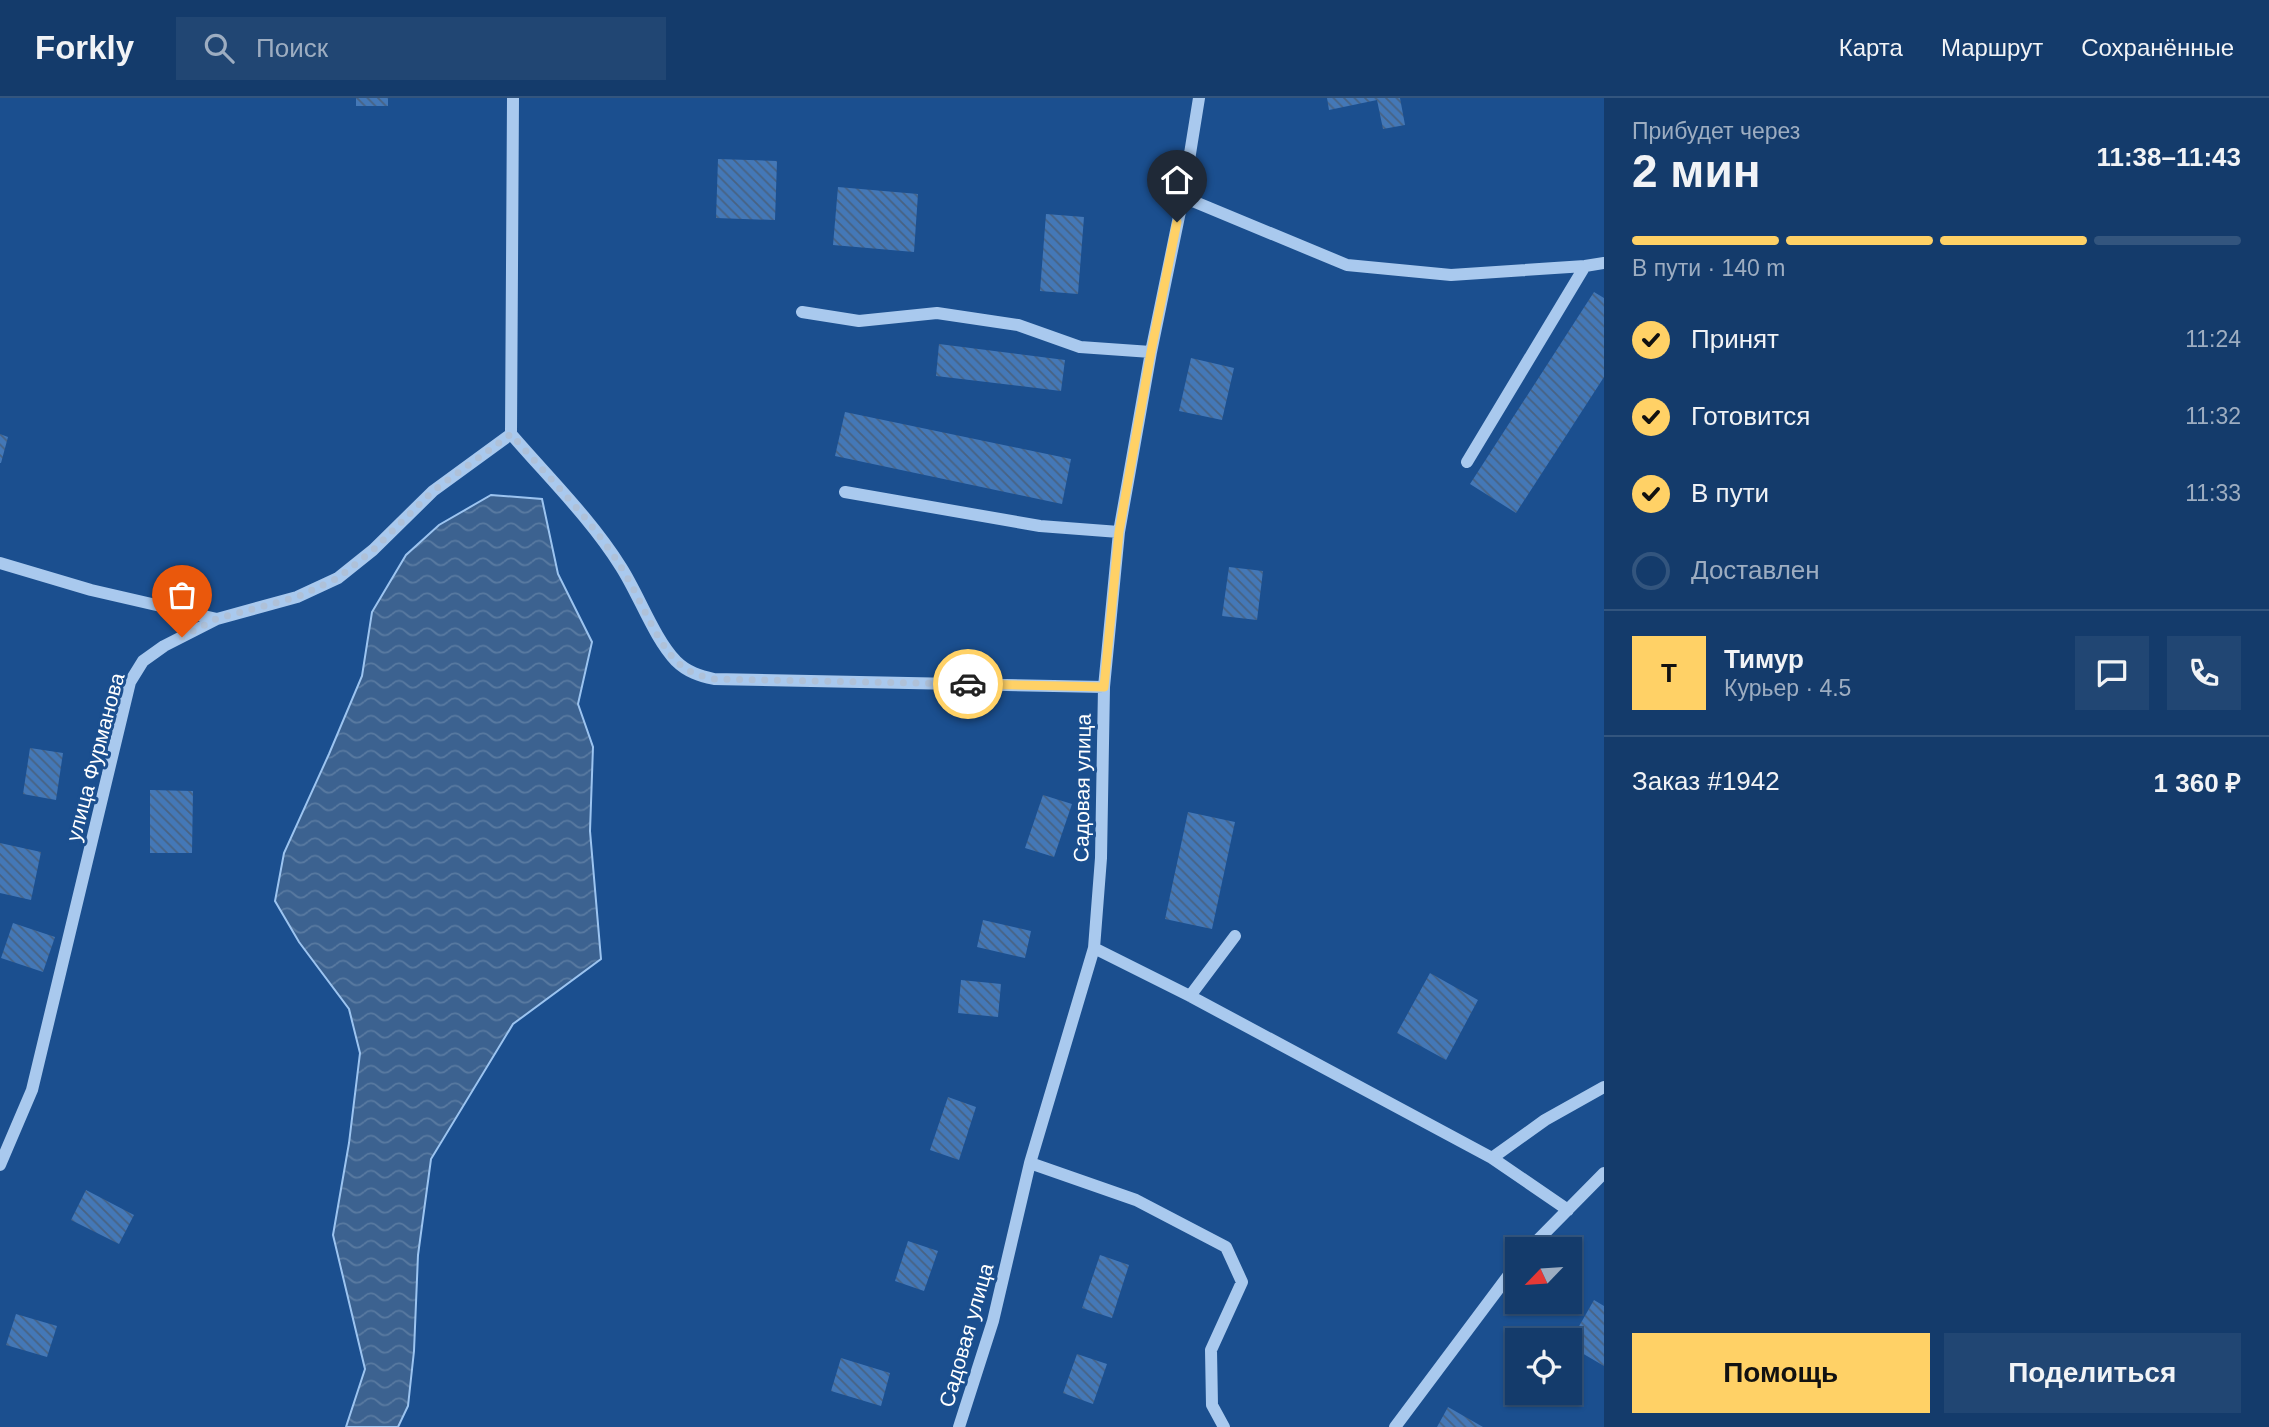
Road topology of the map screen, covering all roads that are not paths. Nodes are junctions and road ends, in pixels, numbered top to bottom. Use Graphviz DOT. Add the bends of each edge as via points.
graph roads {
  1 [pos="513,98"];
  2 [pos="1199,98"];
  3 [pos="1183,197"];
  4 [pos="1604,263"];
  5 [pos="1585,266"];
  6 [pos="802,312"];
  7 [pos="1151,352"];
  8 [pos="511,434"];
  9 [pos="1467,462"];
  10 [pos="845,492"];
  11 [pos="1119,532"];
  12 [pos="0,563"];
  13 [pos="216,619"];
  14 [pos="1104,687"];
  15 [pos="1235,936"];
  16 [pos="1094,948"];
  17 [pos="1190,996"];
  18 [pos="1604,1087"];
  19 [pos="1492,1158"];
  20 [pos="1030,1163"];
  21 [pos="0,1165"];
  22 [pos="1604,1173"];
  23 [pos="1568,1210"];
  24 [pos="1541,1237"];
  25 [pos="1505,1280"];
  26 [pos="960,1427"];
  27 [pos="1224,1427"];
  28 [pos="1395,1427"];
  1 -- 8 [label="street"];
  2 -- 3 [label="street, Садовая улица"];
  3 -- 5 [label="street" via="1348,265 1451,275"];
  3 -- 7 [label="street, Садовая улица"];
  4 -- 5 [label="street"];
  5 -- 9 [label="street"];
  6 -- 7 [label="street" via="859,321 937,313 1018,325 1080,346"];
  7 -- 11 [label="street, Садовая улица"];
  8 -- 13 [label="street, улица Фурманова" via="433,491 338,578 297,597"];
  8 -- 14 [label="street" via="604,542 663,643 676,661 695,674 714,679"];
  10 -- 11 [label="street" via="1040,526"];
  11 -- 14 [label="street, Садовая улица"];
  12 -- 13 [label="street"];
  13 -- 21 [label="street, улица Фурманова" via="164,646 144,661 130,682 32,1090"];
  14 -- 16 [label="street, Садовая улица" via="1101,858"];
  15 -- 17 [label="street"];
  16 -- 17 [label="street"];
  16 -- 20 [label="street, Садовая улица"];
  17 -- 19 [label="street"];
  18 -- 19 [label="street" via="1545,1120"];
  19 -- 23 [label="street"];
  20 -- 26 [label="street, Садовая улица" via="993,1321"];
  20 -- 27 [label="street" via="1136,1200 1226,1247 1242,1282 1211,1350 1212,1405"];
  22 -- 23 [label="street"];
  23 -- 24 [label="street"];
  25 -- 28 [label="street"];
}
